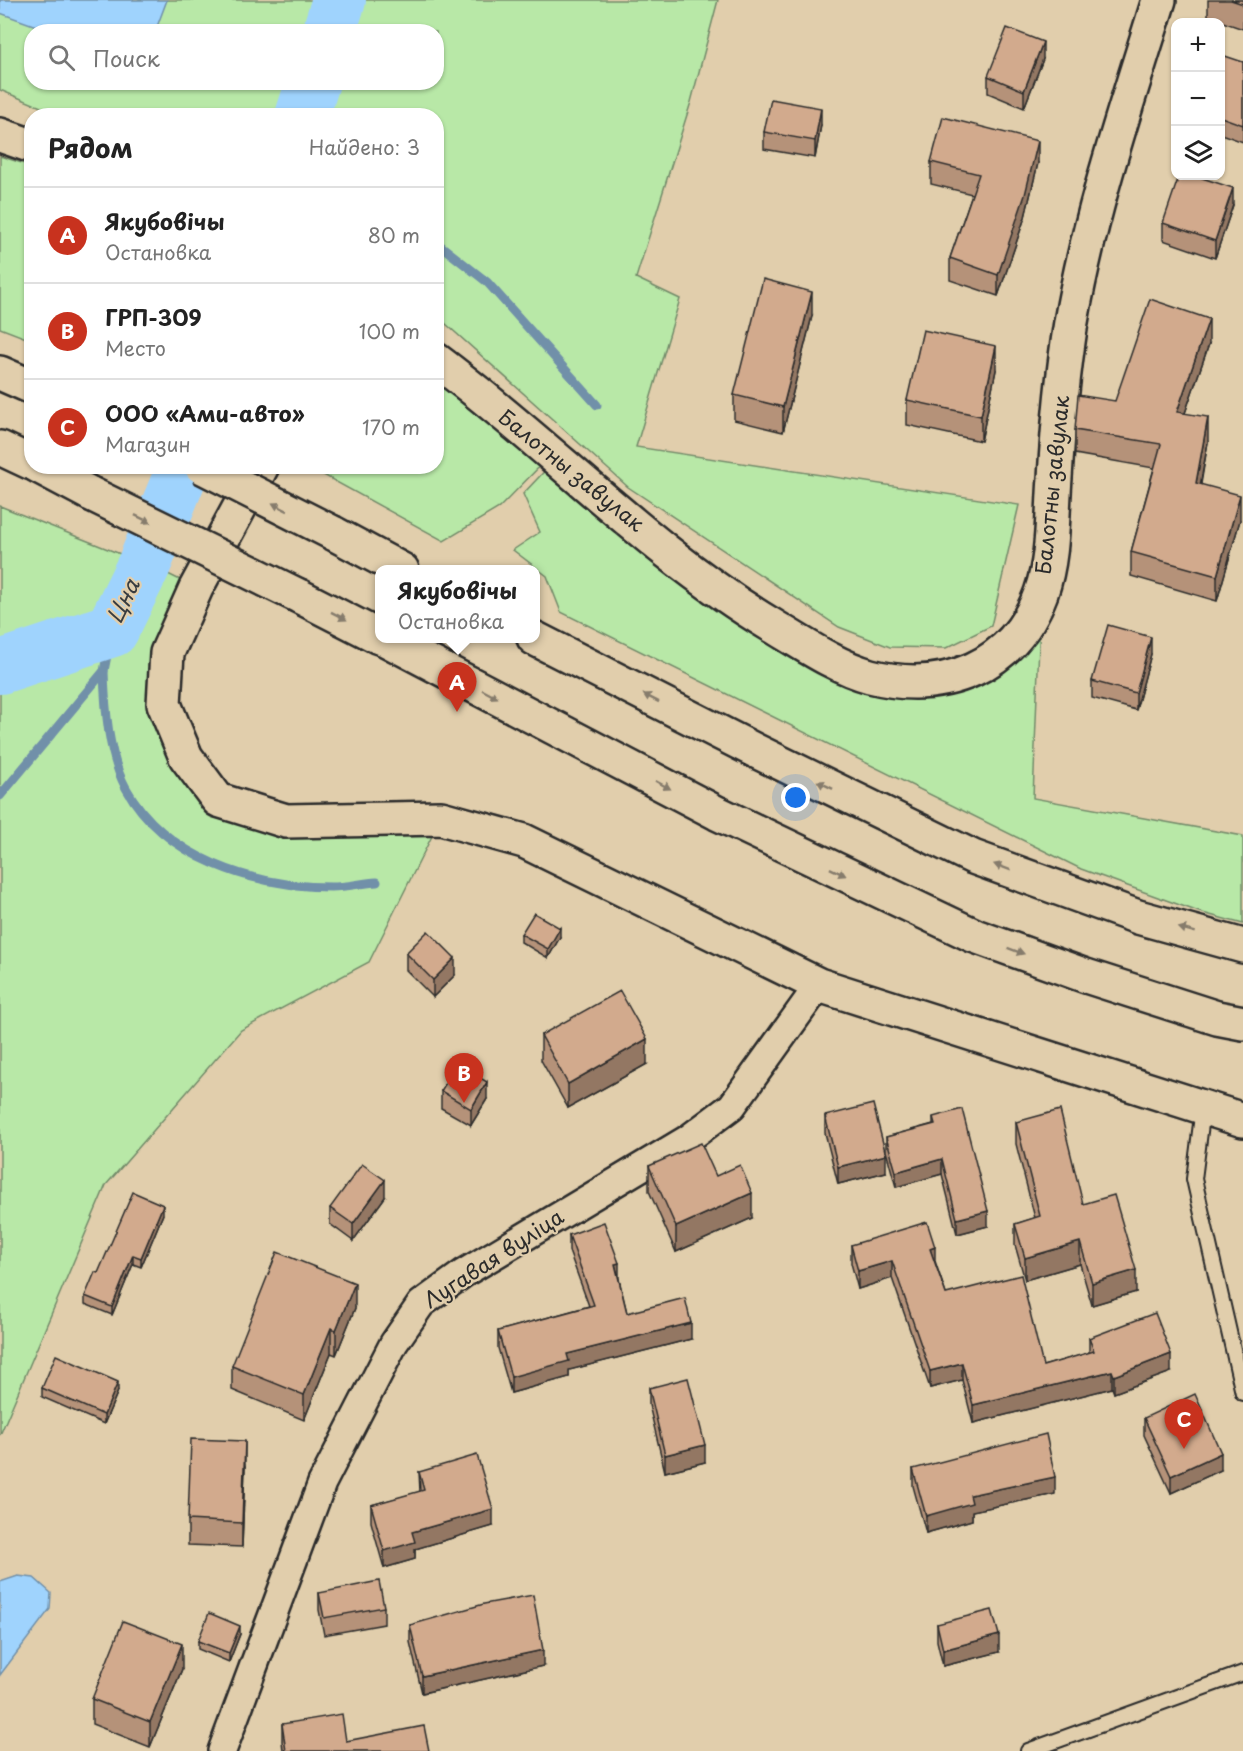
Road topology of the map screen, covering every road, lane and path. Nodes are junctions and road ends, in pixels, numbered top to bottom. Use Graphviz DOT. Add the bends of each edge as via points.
graph roads {
  1 [pos="1159,0"];
  2 [pos="0,135"];
  3 [pos="24,143"];
  4 [pos="444,367"];
  5 [pos="0,373"];
  6 [pos="24,384"];
  7 [pos="0,448"];
  8 [pos="24,459"];
  9 [pos="53,474"];
  10 [pos="217,474"];
  11 [pos="257,474"];
  12 [pos="393,565"];
  13 [pos="375,635"];
  14 [pos="540,642"];
  15 [pos="391,643"];
  16 [pos="1243,946"];
  17 [pos="819,985"];
  18 [pos="1243,1023"];
  19 [pos="1203,1108"];
  20 [pos="1243,1120"];
  21 [pos="1243,1393"];
  22 [pos="1243,1673"];
  23 [pos="222,1751"];
  24 [pos="1028,1751"];
  1 -- 4 [label="main road, Балотны завулак" via="1082,261 1069,337 1050,550 1041,592 1022,630 1000,655 974,671 942,680 907,682 868,675 772,626 669,551"];
  2 -- 3 [label="main road"];
  5 -- 6 [label="main road"];
  7 -- 8 [label="main road"];
  9 -- 13 [label="main road, one-way, bridge"];
  12 -- 10 [label="main road, one-way, bridge"];
  11 -- 17 [label="main road" via="196,588 167,653 164,704 186,757 218,800 286,821 441,818 524,841"];
  16 -- 14 [label="main road, one-way" via="1138,917 973,857"];
  15 -- 18 [label="main road, one-way" via="717,813 975,936 1086,976"];
  17 -- 19 [label="main road"];
  17 -- 23 [label="street, Лугавая вуліца" via="732,1106 688,1139 464,1273 421,1304 394,1343 322,1482"];
  19 -- 20 [label="main road"];
  19 -- 21 [label="lane" via="1194,1179"];
  22 -- 24 [label="lane"];
}
